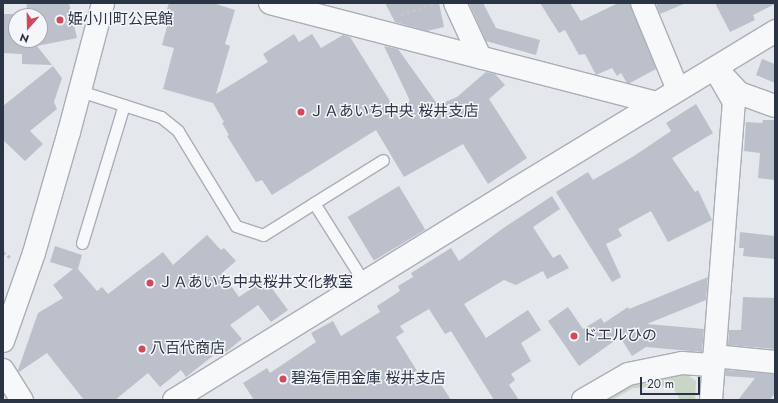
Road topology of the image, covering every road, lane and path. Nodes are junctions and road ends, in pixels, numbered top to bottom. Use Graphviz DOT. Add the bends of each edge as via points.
graph roads {
  1 [pos="103,3"];
  2 [pos="270,3"];
  3 [pos="454,3"];
  4 [pos="642,3"];
  5 [pos="775,31"];
  6 [pos="480,57"];
  7 [pos="715,69"];
  8 [pos="678,90"];
  9 [pos="80,91"];
  10 [pos="656,103"];
  11 [pos="124,105"];
  12 [pos="775,106"];
  13 [pos="382,160"];
  14 [pos="314,203"];
  15 [pos="82,243"];
  16 [pos="364,282"];
  17 [pos="3,341"];
  18 [pos="714,361"];
  19 [pos="775,362"];
  20 [pos="3,370"];
  21 [pos="22,400"];
  22 [pos="174,400"];
  23 [pos="583,400"];
  24 [pos="711,400"];
  1 -- 9 [label="street"];
  2 -- 6 [label="street"];
  3 -- 6 [label="street"];
  4 -- 8 [label="street"];
  5 -- 7 [label="street"];
  6 -- 10 [label="street"];
  7 -- 8 [label="street"];
  7 -- 12 [label="street" via="739,93"];
  7 -- 18 [label="street" via="734,102"];
  8 -- 10 [label="street"];
  9 -- 11 [label="lane"];
  9 -- 17 [label="street" via="34,253"];
  10 -- 16 [label="street"];
  11 -- 14 [label="lane" via="161,117 178,131 236,226 264,235"];
  11 -- 15 [label="lane"];
  13 -- 14 [label="lane"];
  14 -- 16 [label="lane"];
  16 -- 22 [label="street"];
  18 -- 19 [label="street"];
  18 -- 23 [label="street" via="682,363 628,374"];
  18 -- 24 [label="street"];
  20 -- 21 [label="street"];
}
